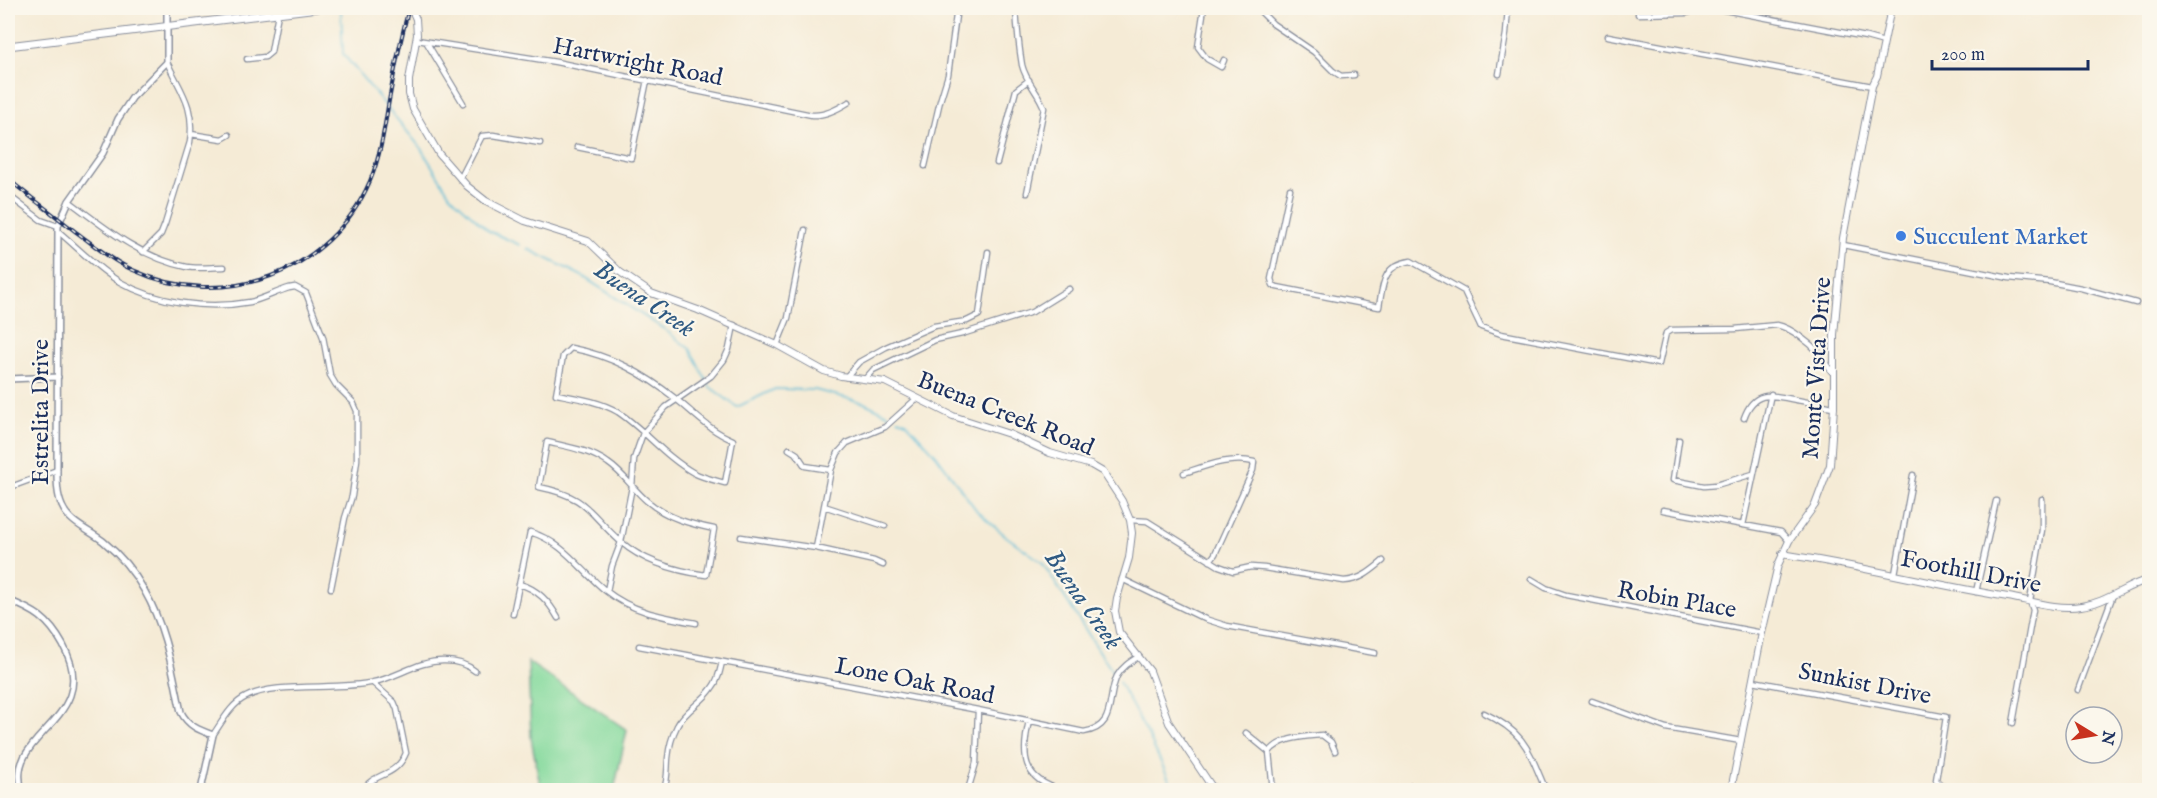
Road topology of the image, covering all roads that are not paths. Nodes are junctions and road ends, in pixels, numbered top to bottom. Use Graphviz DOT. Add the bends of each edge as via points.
graph roads {
  1 [pos="167,8"];
  2 [pos="318,8"];
  3 [pos="411,8"];
  4 [pos="957,8"];
  5 [pos="1016,8"];
  6 [pos="1204,8"];
  7 [pos="1257,8"];
  8 [pos="1508,8"];
  9 [pos="1692,8"];
  10 [pos="1714,8"];
  11 [pos="1891,8"];
  12 [pos="278,10"];
  13 [pos="1638,14"];
  14 [pos="168,27"];
  15 [pos="1608,36"];
  16 [pos="417,40"];
  17 [pos="1884,42"];
  18 [pos="427,43"];
  19 [pos="8,46"];
  20 [pos="247,59"];
  21 [pos="1224,60"];
  22 [pos="167,62"];
  23 [pos="1499,74"];
  24 [pos="1354,75"];
  25 [pos="647,80"];
  26 [pos="1029,80"];
  27 [pos="1872,86"];
  28 [pos="849,102"];
  29 [pos="463,103"];
  30 [pos="191,135"];
  31 [pos="229,135"];
  32 [pos="540,142"];
  33 [pos="578,147"];
  34 [pos="997,164"];
  35 [pos="926,166"];
  36 [pos="460,179"];
  37 [pos="1290,189"];
  38 [pos="1027,193"];
  39 [pos="8,195"];
  40 [pos="69,201"];
  41 [pos="58,229"];
  42 [pos="805,230"];
  43 [pos="1843,245"];
  44 [pos="143,252"];
  45 [pos="988,252"];
  46 [pos="224,267"];
  47 [pos="1069,289"];
  48 [pos="2136,303"];
  49 [pos="734,325"];
  50 [pos="777,345"];
  51 [pos="1833,373"];
  52 [pos="58,377"];
  53 [pos="846,377"];
  54 [pos="8,379"];
  55 [pos="865,379"];
  56 [pos="1771,394"];
  57 [pos="676,399"];
  58 [pos="916,399"];
  59 [pos="1834,407"];
  60 [pos="1744,418"];
  61 [pos="644,433"];
  62 [pos="1679,440"];
  63 [pos="789,449"];
  64 [pos="1756,469"];
  65 [pos="57,470"];
  66 [pos="831,470"];
  67 [pos="1184,473"];
  68 [pos="1912,475"];
  69 [pos="632,486"];
  70 [pos="8,488"];
  71 [pos="2042,499"];
  72 [pos="1996,501"];
  73 [pos="824,506"];
  74 [pos="1663,510"];
  75 [pos="1130,520"];
  76 [pos="1743,525"];
  77 [pos="885,526"];
  78 [pos="741,537"];
  79 [pos="1789,541"];
  80 [pos="621,542"];
  81 [pos="816,548"];
  82 [pos="1782,554"];
  83 [pos="1210,561"];
  84 [pos="1383,561"];
  85 [pos="883,565"];
  86 [pos="1895,574"];
  87 [pos="1122,579"];
  88 [pos="1531,579"];
  89 [pos="2150,579"];
  90 [pos="519,584"];
  91 [pos="331,588"];
  92 [pos="607,591"];
  93 [pos="1976,591"];
  94 [pos="2113,595"];
  95 [pos="8,600"];
  96 [pos="2030,601"];
  97 [pos="513,614"];
  98 [pos="558,618"];
  99 [pos="696,623"];
  100 [pos="1762,633"];
  101 [pos="639,646"];
  102 [pos="1375,653"];
  103 [pos="1137,657"];
  104 [pos="722,662"];
  105 [pos="474,671"];
  106 [pos="1753,681"];
  107 [pos="373,682"];
  108 [pos="2078,690"];
  109 [pos="1592,701"];
  110 [pos="978,710"];
  111 [pos="1484,713"];
  112 [pos="1029,721"];
  113 [pos="2013,723"];
  114 [pos="1246,733"];
  115 [pos="213,735"];
  116 [pos="1741,741"];
  117 [pos="1335,751"];
  118 [pos="1269,752"];
  119 [pos="1411,786"];
  120 [pos="22,790"];
  121 [pos="201,790"];
  122 [pos="364,790"];
  123 [pos="664,790"];
  124 [pos="968,790"];
  125 [pos="1062,790"];
  126 [pos="1214,790"];
  127 [pos="1273,790"];
  128 [pos="1428,790"];
  129 [pos="1544,790"];
  130 [pos="1731,790"];
  131 [pos="1965,790"];
  1 -- 14 [label="street"];
  2 -- 12 [label="main road"];
  3 -- 16 [label="main road, Buena Creek Road"];
  4 -- 35 [label="street" via="948,75"];
  5 -- 26 [label="street" via="1023,66"];
  6 -- 21 [label="street" via="1198,47 1221,67"];
  7 -- 24 [label="street" via="1333,71 1341,76"];
  8 -- 23 [label="street"];
  9 -- 13 [label="street" via="1686,13"];
  10 -- 17 [label="street"];
  11 -- 17 [label="main road, Monte Vista Drive"];
  12 -- 14 [label="main road"];
  12 -- 20 [label="street" via="270,52 265,57"];
  14 -- 19 [label="main road"];
  14 -- 22 [label="street"];
  15 -- 27 [label="street"];
  16 -- 18 [label="street, Hartwright Road"];
  16 -- 36 [label="main road, Buena Creek Road" via="409,80 413,109 439,154"];
  17 -- 27 [label="main road, Monte Vista Drive"];
  18 -- 25 [label="street, Hartwright Road"];
  18 -- 29 [label="street"];
  22 -- 30 [label="street" via="190,110"];
  22 -- 40 [label="street, Estrelita Drive" via="132,98 103,153"];
  25 -- 28 [label="street, Hartwright Road" via="812,115"];
  25 -- 33 [label="street" via="631,158"];
  26 -- 34 [label="street" via="1016,90"];
  26 -- 38 [label="street" via="1044,108"];
  27 -- 43 [label="main road, Monte Vista Drive"];
  30 -- 31 [label="street" via="222,139"];
  30 -- 44 [label="street" via="161,234"];
  32 -- 36 [label="street" via="482,136"];
  36 -- 49 [label="main road, Buena Creek Road" via="502,211 588,241 620,272 651,292"];
  37 -- 51 [label="street" via="1271,279 1277,287 1378,307 1389,270 1400,262 1411,261 1464,291 1481,327 1501,334 1659,364 1666,333 1671,330 1777,326 1812,346"];
  39 -- 41 [label="street"];
  40 -- 41 [label="street, Estrelita Drive"];
  40 -- 44 [label="street"];
  41 -- 52 [label="street, Estrelita Drive"];
  41 -- 91 [label="street" via="118,281 159,298 223,304 251,301 295,287 306,293 323,336 330,375 357,411 352,496"];
  42 -- 50 [label="street" via="788,318"];
  43 -- 48 [label="street" via="2009,278 2071,286"];
  43 -- 51 [label="main road, Monte Vista Drive"];
  44 -- 46 [label="street" via="188,267"];
  45 -- 53 [label="street" via="980,315 934,326 886,347 859,362"];
  47 -- 55 [label="street, Buena Creek Road" via="1032,312 935,340 873,370"];
  49 -- 50 [label="main road, Buena Creek Road"];
  49 -- 57 [label="street" via="724,360 704,382"];
  50 -- 53 [label="main road, Buena Creek Road" via="824,371"];
  51 -- 59 [label="main road, Monte Vista Drive"];
  52 -- 54 [label="street"];
  52 -- 65 [label="street, Estrelita Drive"];
  53 -- 55 [label="main road, Buena Creek Road"];
  55 -- 58 [label="main road, Buena Creek Road" via="885,382"];
  56 -- 59 [label="street"];
  56 -- 60 [label="street" via="1754,401"];
  56 -- 64 [label="street"];
  57 -- 61 [label="street"];
  57 -- 61 [label="street" via="713,430 733,440 725,483 693,472"];
  57 -- 61 [label="street" via="618,361 571,348 565,353 556,394 616,411"];
  58 -- 66 [label="street" via="885,427 847,443"];
  58 -- 75 [label="main road, Buena Creek Road" via="1050,453 1096,467 1110,481"];
  59 -- 79 [label="main road, Monte Vista Drive" via="1826,480 1815,505"];
  61 -- 69 [label="street" via="634,459"];
  62 -- 64 [label="street" via="1673,480 1716,485 1750,476"];
  63 -- 66 [label="street" via="804,466"];
  64 -- 76 [label="street"];
  65 -- 70 [label="street"];
  65 -- 115 [label="street, Estrelita Drive" via="58,496 68,517 104,542 123,562 161,623 180,712 194,728"];
  66 -- 73 [label="street"];
  67 -- 83 [label="street" via="1226,461 1254,462"];
  68 -- 86 [label="street"];
  69 -- 80 [label="street"];
  69 -- 80 [label="street" via="671,517 714,529 706,575 681,571 639,555"];
  69 -- 80 [label="street" via="597,456 547,442 539,487 561,491 585,504"];
  71 -- 96 [label="street" via="2042,530"];
  72 -- 93 [label="street"];
  73 -- 77 [label="street"];
  73 -- 81 [label="street"];
  74 -- 76 [label="street"];
  75 -- 83 [label="street" via="1147,521"];
  75 -- 87 [label="main road, Buena Creek Road" via="1131,547"];
  76 -- 79 [label="street" via="1781,532"];
  78 -- 81 [label="street"];
  79 -- 82 [label="main road, Monte Vista Drive"];
  80 -- 92 [label="street"];
  81 -- 85 [label="street"];
  82 -- 86 [label="main road, Foothill Drive"];
  82 -- 100 [label="main road, Monte Vista Drive"];
  83 -- 84 [label="street" via="1233,571 1264,567 1344,581 1361,577"];
  86 -- 93 [label="main road, Foothill Drive"];
  87 -- 102 [label="street" via="1205,620"];
  87 -- 103 [label="main road, Buena Creek Road" via="1116,621 1119,633"];
  88 -- 100 [label="street, Robin Place" via="1546,588 1586,600"];
  89 -- 94 [label="main road, Foothill Drive"];
  90 -- 92 [label="street" via="530,532 557,544"];
  90 -- 97 [label="street"];
  90 -- 98 [label="street" via="543,596"];
  92 -- 99 [label="street" via="647,612"];
  93 -- 96 [label="main road, Foothill Drive"];
  94 -- 96 [label="main road, Foothill Drive" via="2082,606"];
  94 -- 108 [label="street"];
  95 -- 120 [label="street" via="44,618 54,628 73,669 74,684 66,706 38,737 22,765"];
  96 -- 113 [label="street" via="2033,610"];
  100 -- 106 [label="main road, Monte Vista Drive"];
  101 -- 104 [label="street, Lone Oak Road"];
  103 -- 112 [label="street, Lone Oak Road" via="1116,679 1108,716 1101,726 1084,732"];
  103 -- 126 [label="main road, Buena Creek Road" via="1150,671 1169,723"];
  104 -- 110 [label="street, Lone Oak Road"];
  104 -- 123 [label="street" via="713,688 689,710 675,731"];
  105 -- 107 [label="street" via="459,663 443,661"];
  106 -- 116 [label="main road, Monte Vista Drive"];
  106 -- 131 [label="street, Sunkist Drive" via="1946,717 1936,780 1942,786"];
  107 -- 115 [label="street" via="263,690 244,697"];
  107 -- 122 [label="street" via="398,710 406,753 396,768 370,781"];
  109 -- 116 [label="street" via="1666,728"];
  110 -- 112 [label="street, Lone Oak Road"];
  110 -- 124 [label="street" via="976,762"];
  111 -- 129 [label="street" via="1505,723 1527,746"];
  112 -- 125 [label="street" via="1024,756 1027,768 1044,783"];
  114 -- 118 [label="street"];
  115 -- 121 [label="street"];
  116 -- 130 [label="main road, Monte Vista Drive"];
  117 -- 118 [label="street" via="1322,735 1293,738 1276,744"];
  118 -- 127 [label="street"];
  119 -- 128 [label="street"];
}
